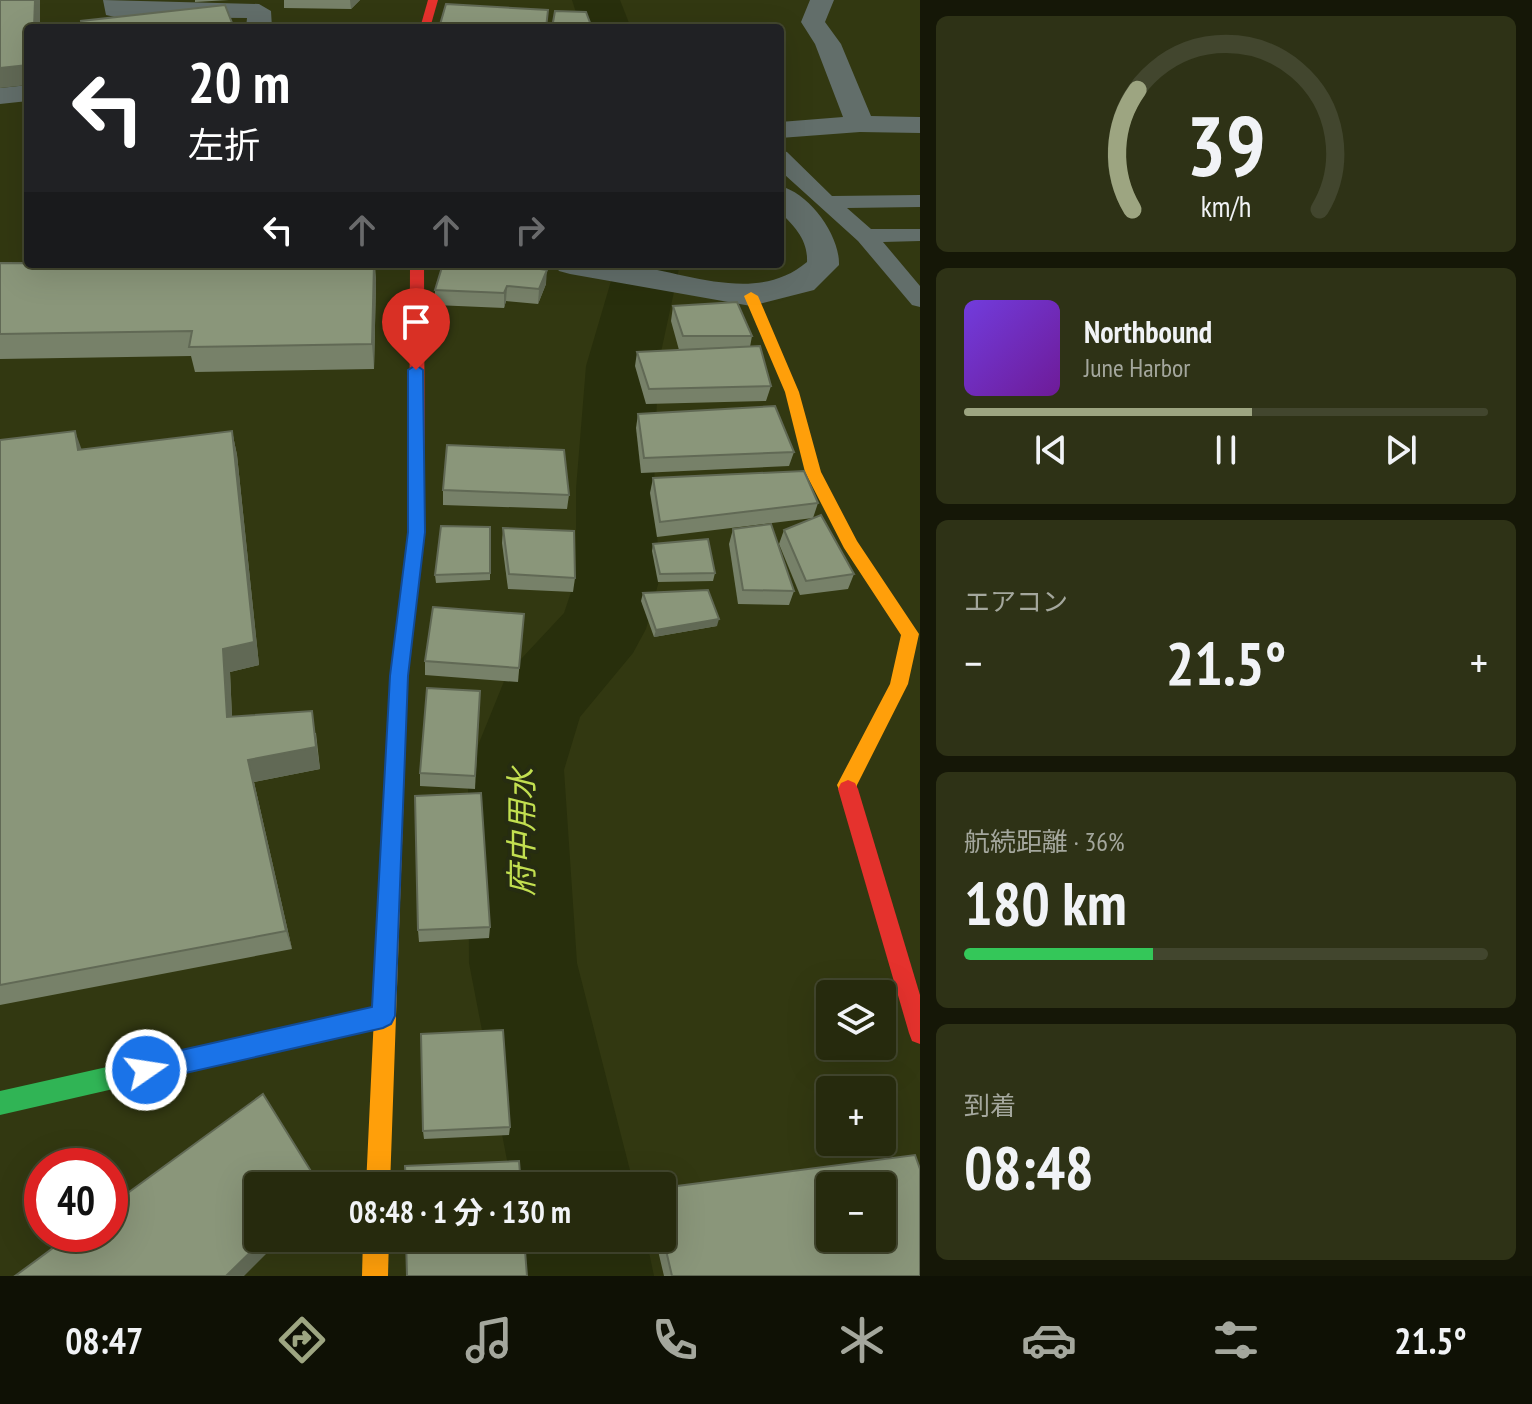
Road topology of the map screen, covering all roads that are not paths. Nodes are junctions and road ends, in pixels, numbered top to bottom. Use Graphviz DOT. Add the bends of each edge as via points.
graph roads {
  1 [pos="115,0"];
  2 [pos="433,0"];
  3 [pos="822,0"];
  4 [pos="259,24"];
  5 [pos="426,24"];
  6 [pos="24,93"];
  7 [pos="0,96"];
  8 [pos="860,124"];
  9 [pos="920,125"];
  10 [pos="784,130"];
  11 [pos="784,161"];
  12 [pos="784,199"];
  13 [pos="920,201"];
  14 [pos="828,202"];
  15 [pos="920,235"];
  16 [pos="866,236"];
  17 [pos="417,268"];
  18 [pos="592,268"];
  19 [pos="751,296"];
  20 [pos="920,300"];
  21 [pos="383,1016"];
  22 [pos="920,1033"];
  23 [pos="0,1103"];
  24 [pos="378,1172"];
  25 [pos="376,1252"];
  26 [pos="375,1276"];
  1 -- 4 [label="street" via="115,10 259,11"];
  2 -- 5 [label="street"];
  3 -- 8 [label="street" via="813,22 828,44"];
  6 -- 7 [label="street"];
  8 -- 9 [label="street"];
  8 -- 10 [label="street"];
  11 -- 14 [label="lane"];
  12 -- 19 [label="street" via="821,240 823,265 802,283"];
  13 -- 14 [label="lane"];
  14 -- 16 [label="lane"];
  15 -- 16 [label="lane"];
  16 -- 20 [label="lane"];
  17 -- 21 [label="street" via="417,532 399,676"];
  18 -- 19 [label="street"];
  19 -- 22 [label="street" via="792,392 813,472 850,544 910,634 899,684 847,785"];
  21 -- 23 [label="street"];
  21 -- 24 [label="street"];
  25 -- 26 [label="street"];
}
